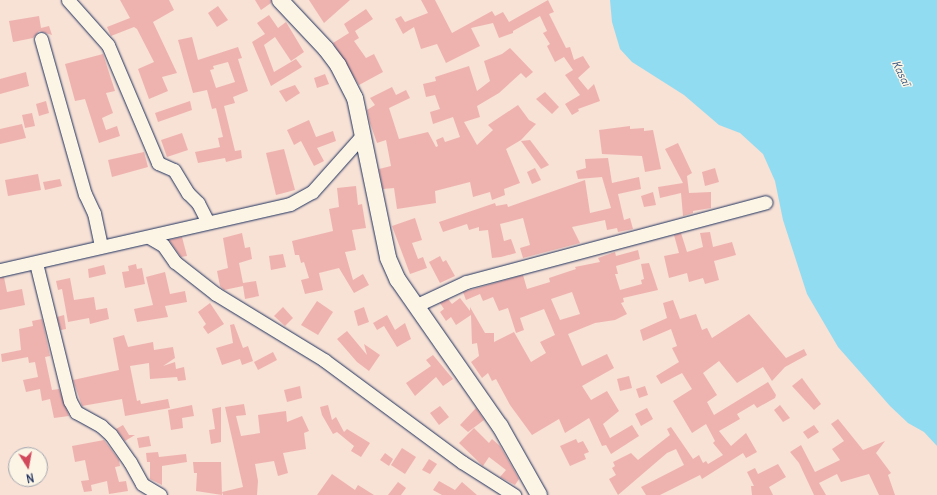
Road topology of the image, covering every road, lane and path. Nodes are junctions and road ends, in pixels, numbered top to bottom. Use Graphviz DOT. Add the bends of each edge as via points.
graph roads {
  1 [pos="68,0"];
  2 [pos="280,0"];
  3 [pos="41,39"];
  4 [pos="361,137"];
  5 [pos="766,202"];
  6 [pos="207,221"];
  7 [pos="149,237"];
  8 [pos="100,246"];
  9 [pos="36,263"];
  10 [pos="0,270"];
  11 [pos="417,304"];
  12 [pos="160,495"];
  13 [pos="514,495"];
  14 [pos="540,495"];
  1 -- 6 [label="street" via="108,45 158,164 174,170 188,193 198,203"];
  2 -- 4 [label="main road" via="338,65 355,98"];
  3 -- 8 [label="street" via="85,194 94,213"];
  4 -- 6 [label="street" via="312,192 290,204"];
  4 -- 11 [label="main road" via="388,258 398,280"];
  5 -- 11 [label="street" via="466,282"];
  6 -- 7 [label="street"];
  7 -- 8 [label="street"];
  7 -- 13 [label="street" via="163,245 175,262 216,294 324,360 462,462"];
  8 -- 9 [label="street"];
  9 -- 10 [label="street"];
  9 -- 12 [label="street" via="70,401 76,412 101,426 111,435 142,484"];
  11 -- 14 [label="main road" via="500,426"];
}
